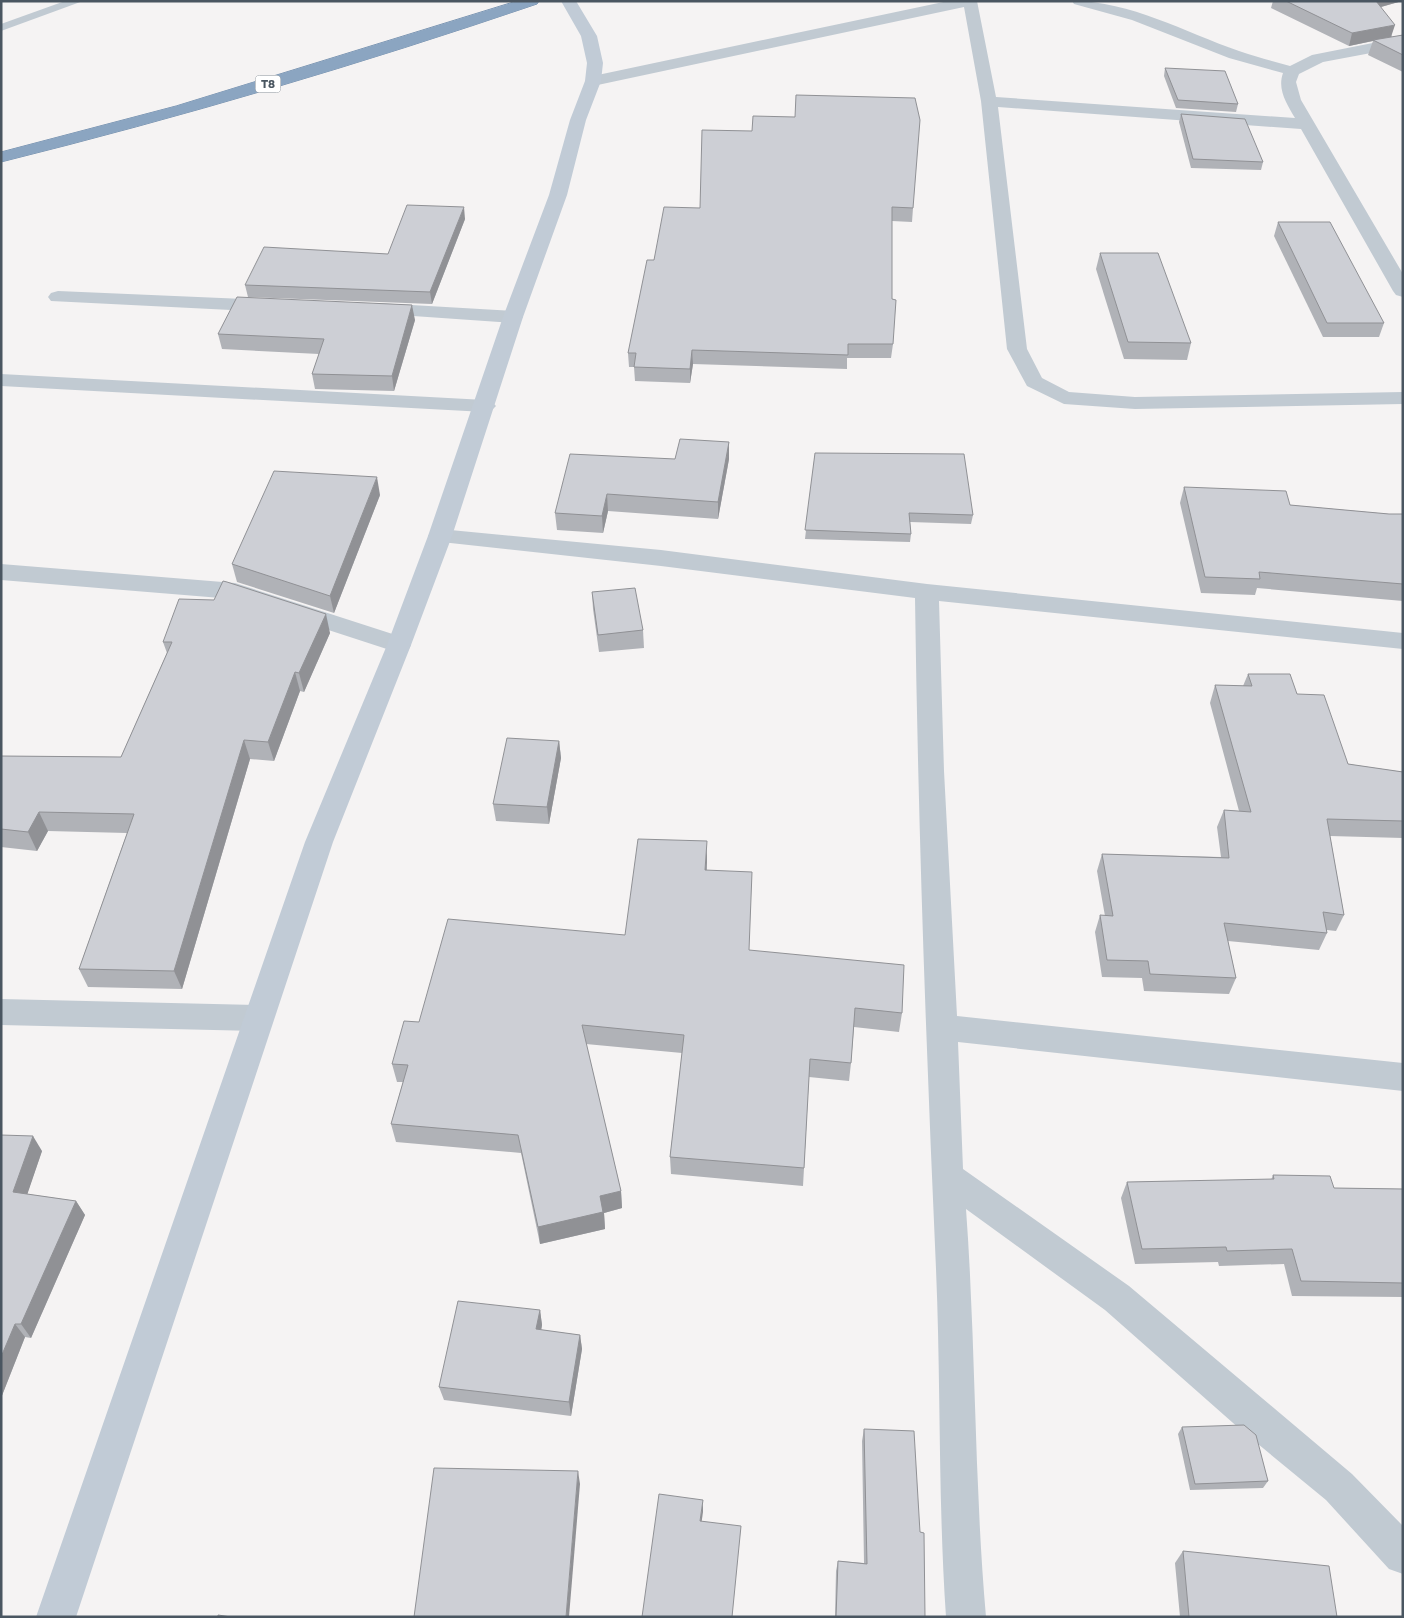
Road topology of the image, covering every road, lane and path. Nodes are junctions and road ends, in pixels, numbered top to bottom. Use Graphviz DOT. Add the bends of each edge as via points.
graph roads {
  1 [pos="77,1"];
  2 [pos="532,1"];
  3 [pos="568,1"];
  4 [pos="970,1"];
  5 [pos="1078,1"];
  6 [pos="1,28"];
  7 [pos="1403,42"];
  8 [pos="1292,71"];
  9 [pos="592,81"];
  10 [pos="989,101"];
  11 [pos="1306,124"];
  12 [pos="1,157"];
  13 [pos="1403,290"];
  14 [pos="58,297"];
  15 [pos="292,306"];
  16 [pos="360,308"];
  17 [pos="513,317"];
  18 [pos="1,380"];
  19 [pos="1403,398"];
  20 [pos="485,406"];
  21 [pos="440,536"];
  22 [pos="1,572"];
  23 [pos="927,592"];
  24 [pos="1403,641"];
  25 [pos="399,645"];
  26 [pos="1,1012"];
  27 [pos="259,1018"];
  28 [pos="942,1027"];
  29 [pos="1403,1077"];
  30 [pos="947,1176"];
  31 [pos="1403,1555"];
  32 [pos="56,1617"];
  33 [pos="966,1617"];
  1 -- 6 [label="lane"];
  2 -- 12 [label="highway, T8" via="467,24 182,110"];
  3 -- 9 [label="street" via="589,36 595,62"];
  4 -- 9 [label="street"];
  4 -- 10 [label="street"];
  5 -- 8 [label="street" via="1137,17 1235,55"];
  7 -- 8 [label="street" via="1318,58"];
  8 -- 11 [label="street" via="1288,82"];
  9 -- 17 [label="street" via="558,196"];
  10 -- 11 [label="street"];
  10 -- 19 [label="street" via="1017,349 1034,382 1064,398 1135,403"];
  11 -- 13 [label="street"];
  14 -- 15 [label="street"];
  16 -- 17 [label="street"];
  17 -- 20 [label="street"];
  18 -- 20 [label="street"];
  20 -- 21 [label="street"];
  21 -- 23 [label="street" via="661,558"];
  21 -- 25 [label="street"];
  22 -- 25 [label="street" via="234,591"];
  23 -- 24 [label="street"];
  23 -- 28 [label="street"];
  25 -- 27 [label="street" via="319,842"];
  26 -- 27 [label="street"];
  27 -- 32 [label="street"];
  28 -- 29 [label="street"];
  28 -- 30 [label="street"];
  30 -- 31 [label="street" via="1117,1298 1339,1486"];
  30 -- 33 [label="street"];
}
